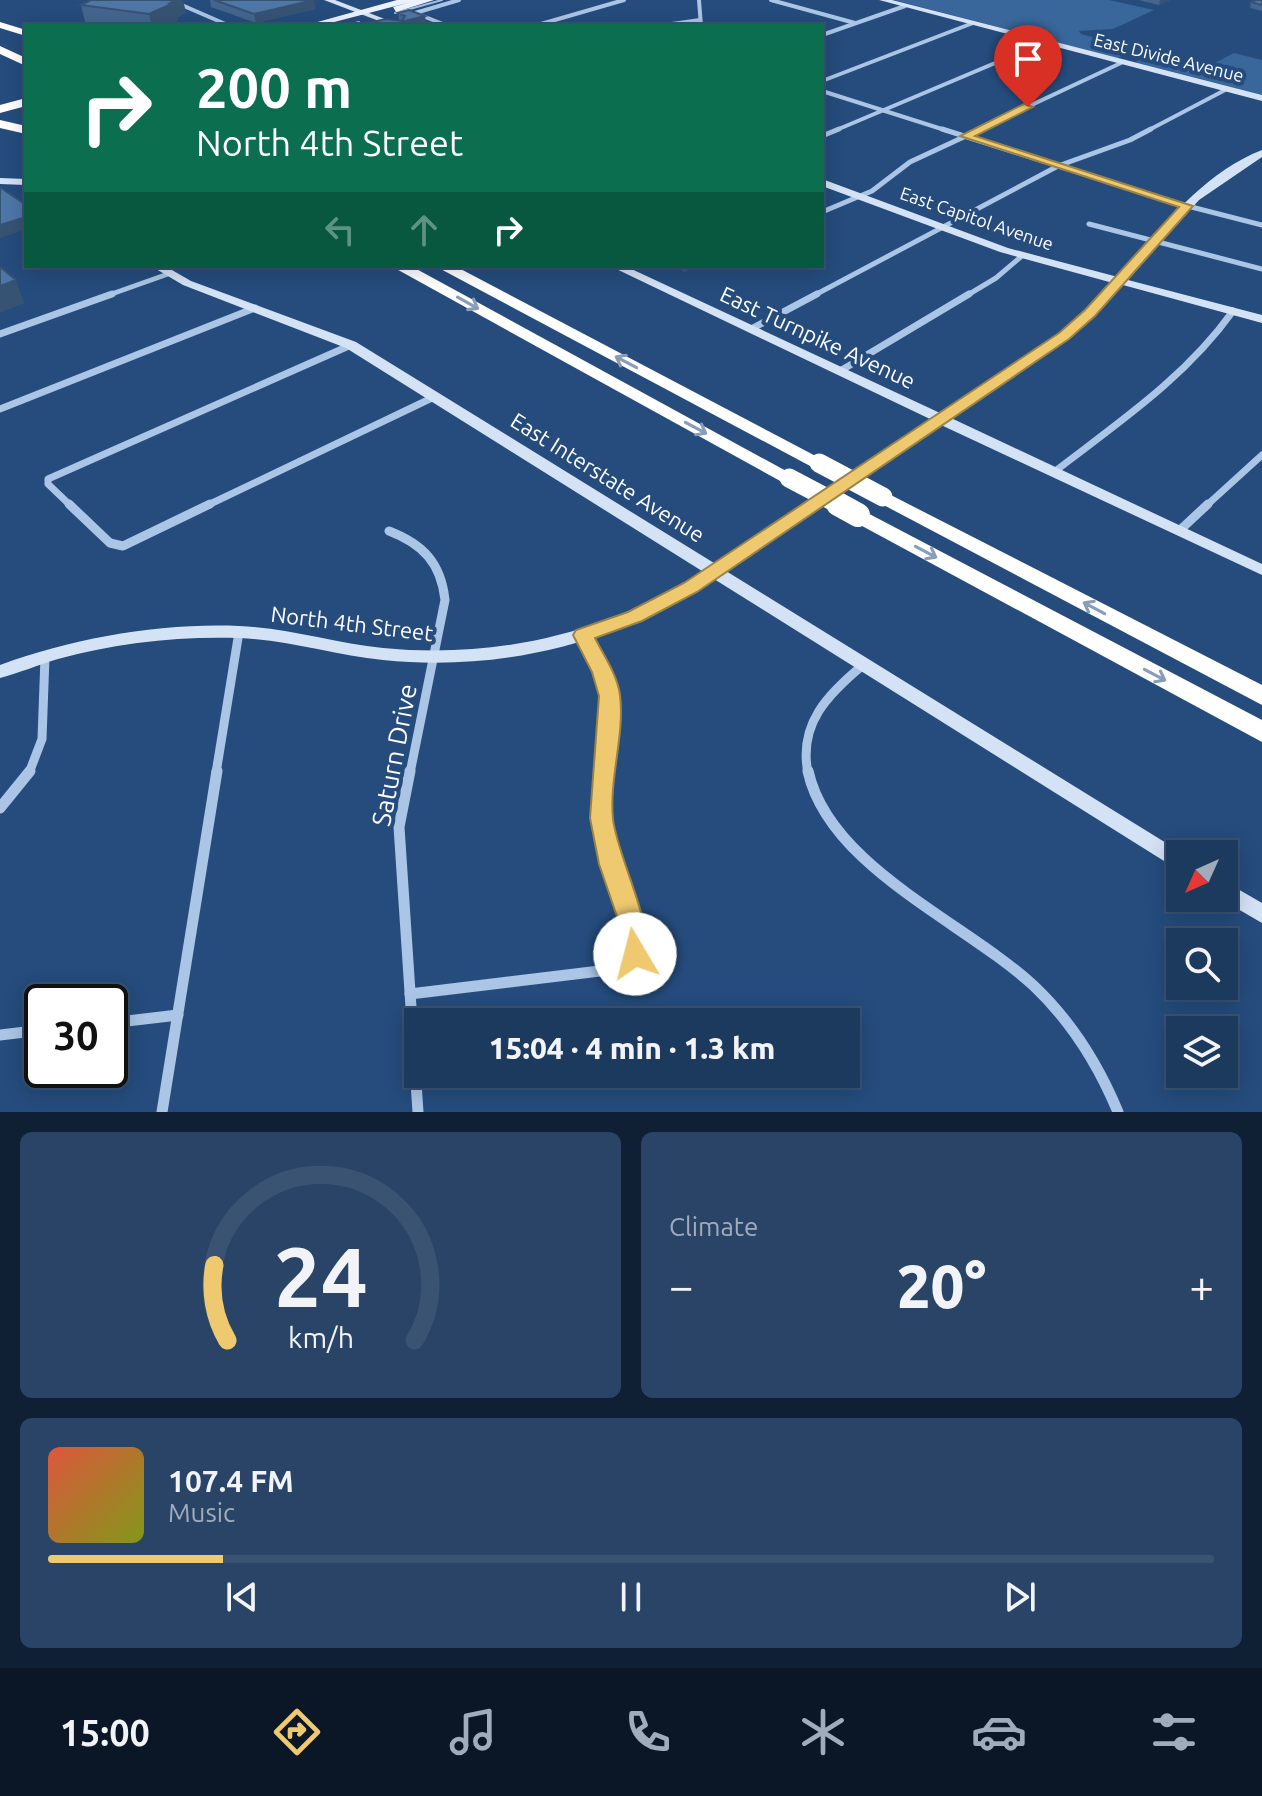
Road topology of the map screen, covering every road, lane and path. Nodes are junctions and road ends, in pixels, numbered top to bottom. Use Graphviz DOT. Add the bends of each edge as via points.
graph roads {
  1 [pos="170,0"];
  2 [pos="328,0"];
  3 [pos="410,0"];
  4 [pos="429,0"];
  5 [pos="459,0"];
  6 [pos="624,0"];
  7 [pos="699,0"];
  8 [pos="771,0"];
  9 [pos="883,0"];
  10 [pos="905,6"];
  11 [pos="367,16"];
  12 [pos="701,23"];
  13 [pos="856,23"];
  14 [pos="973,23"];
  15 [pos="225,24"];
  16 [pos="324,24"];
  17 [pos="393,24"];
  18 [pos="443,24"];
  19 [pos="541,24"];
  20 [pos="0,25"];
  21 [pos="24,32"];
  22 [pos="0,33"];
  23 [pos="824,34"];
  24 [pos="1045,42"];
  25 [pos="24,46"];
  26 [pos="0,49"];
  27 [pos="24,62"];
  28 [pos="1123,62"];
  29 [pos="824,80"];
  30 [pos="1227,89"];
  31 [pos="824,92"];
  32 [pos="1262,98"];
  33 [pos="24,104"];
  34 [pos="883,110"];
  35 [pos="2,116"];
  36 [pos="24,129"];
  37 [pos="824,135"];
  38 [pos="965,136"];
  39 [pos="1262,153"];
  40 [pos="1058,166"];
  41 [pos="0,181"];
  42 [pos="24,182"];
  43 [pos="824,183"];
  44 [pos="860,197"];
  45 [pos="1187,206"];
  46 [pos="824,211"];
  47 [pos="1089,224"];
  48 [pos="1262,225"];
  49 [pos="943,227"];
  50 [pos="1155,241"];
  51 [pos="1023,255"];
  52 [pos="403,268"];
  53 [pos="447,268"];
  54 [pos="620,268"];
  55 [pos="1262,269"];
  56 [pos="162,270"];
  57 [pos="1120,281"];
  58 [pos="255,308"];
  59 [pos="1233,311"];
  60 [pos="1262,319"];
  61 [pos="751,329"];
  62 [pos="0,334"];
  63 [pos="351,345"];
  64 [pos="840,371"];
  65 [pos="434,397"];
  66 [pos="0,409"];
  67 [pos="941,419"];
  68 [pos="1262,455"];
  69 [pos="1054,472"];
  70 [pos="389,531"];
  71 [pos="1179,531"];
  72 [pos="1262,570"];
  73 [pos="714,572"];
  74 [pos="239,632"];
  75 [pos="583,635"];
  76 [pos="45,657"];
  77 [pos="436,657"];
  78 [pos="863,665"];
  79 [pos="0,672"];
  80 [pos="1262,696"];
  81 [pos="1262,732"];
  82 [pos="0,808"];
  83 [pos="1166,853"];
  84 [pos="1238,899"];
  85 [pos="1262,914"];
  86 [pos="410,994"];
  87 [pos="178,1015"];
  88 [pos="128,1021"];
  89 [pos="24,1032"];
  90 [pos="0,1035"];
  91 [pos="162,1112"];
  92 [pos="418,1112"];
  93 [pos="1118,1112"];
  1 -- 15 [label="street"];
  2 -- 11 [label="street"];
  3 -- 11 [label="main road"];
  4 -- 11 [label="main road"];
  5 -- 18 [label="street" via="415,13"];
  6 -- 19 [label="street"];
  7 -- 12 [label="street"];
  8 -- 13 [label="street"];
  9 -- 10 [label="street, East Divide Avenue"];
  10 -- 13 [label="street"];
  10 -- 14 [label="street, East Divide Avenue"];
  11 -- 16 [label="main road"];
  11 -- 17 [label="street"];
  13 -- 23 [label="street"];
  14 -- 24 [label="street, East Divide Avenue"];
  14 -- 29 [label="street"];
  20 -- 21 [label="highway"];
  22 -- 25 [label="highway"];
  24 -- 28 [label="street, East Divide Avenue"];
  24 -- 34 [label="street"];
  26 -- 27 [label="highway"];
  28 -- 30 [label="street, East Divide Avenue"];
  28 -- 38 [label="street"];
  30 -- 32 [label="street, East Divide Avenue"];
  30 -- 40 [label="street" via="1133,139"];
  31 -- 34 [label="street"];
  33 -- 35 [label="highway"];
  34 -- 37 [label="street"];
  34 -- 38 [label="street"];
  35 -- 36 [label="highway"];
  38 -- 40 [label="street"];
  38 -- 44 [label="street" via="907,163"];
  39 -- 45 [label="street, North 4th Street"];
  40 -- 45 [label="street"];
  40 -- 49 [label="street"];
  41 -- 42 [label="street"];
  43 -- 44 [label="street, East Capitol Avenue"];
  44 -- 46 [label="street"];
  44 -- 49 [label="street, East Capitol Avenue"];
  45 -- 48 [label="street"];
  45 -- 50 [label="street, North 4th Street"];
  47 -- 50 [label="street"];
  49 -- 51 [label="street, East Capitol Avenue"];
  49 -- 61 [label="street"];
  50 -- 55 [label="street"];
  50 -- 57 [label="street, North 4th Street"];
  51 -- 57 [label="street, East Capitol Avenue"];
  51 -- 64 [label="street" via="996,278"];
  52 -- 81 [label="highway, one-way, bridge"];
  80 -- 53 [label="highway, one-way, bridge"];
  54 -- 61 [label="street, East Turnpike Avenue"];
  56 -- 58 [label="street, East Interstate Avenue"];
  56 -- 62 [label="street"];
  57 -- 59 [label="street, East Capitol Avenue"];
  57 -- 67 [label="street, North 4th Street" via="1073,328"];
  58 -- 63 [label="street, East Interstate Avenue"];
  58 -- 66 [label="street"];
  59 -- 60 [label="street, East Capitol Avenue"];
  59 -- 69 [label="street" via="1190,365"];
  61 -- 64 [label="street, East Turnpike Avenue"];
  63 -- 65 [label="street, East Interstate Avenue"];
  63 -- 65 [label="street" via="48,479 49,486 119,547"];
  64 -- 67 [label="street, East Turnpike Avenue"];
  65 -- 73 [label="street, East Interstate Avenue"];
  67 -- 69 [label="street, East Turnpike Avenue"];
  67 -- 73 [label="street, North 4th Street"];
  68 -- 71 [label="street"];
  69 -- 71 [label="street, East Turnpike Avenue"];
  70 -- 77 [label="street, Saturn Drive" via="425,548 439,570 445,600"];
  71 -- 72 [label="street, East Turnpike Avenue"];
  73 -- 75 [label="street, North 4th Street" via="652,609"];
  73 -- 78 [label="street, East Interstate Avenue"];
  74 -- 76 [label="street, North 4th Street" via="153,635"];
  74 -- 77 [label="street, North 4th Street"];
  74 -- 87 [label="street"];
  75 -- 77 [label="street, North 4th Street" via="499,653"];
  75 -- 86 [label="street" via="609,696 602,818 635,934 635,954 608,970"];
  76 -- 79 [label="street, North 4th Street"];
  76 -- 82 [label="street" via="39,755 27,779"];
  77 -- 86 [label="street, Saturn Drive" via="399,827"];
  78 -- 83 [label="street, East Interstate Avenue"];
  78 -- 93 [label="street" via="831,693 811,725 806,763 816,802 856,853 1015,970 1050,1002 1083,1042"];
  84 -- 85 [label="street"];
  86 -- 92 [label="street, Saturn Drive"];
  87 -- 88 [label="street"];
  87 -- 91 [label="street"];
  89 -- 90 [label="street"];
}
